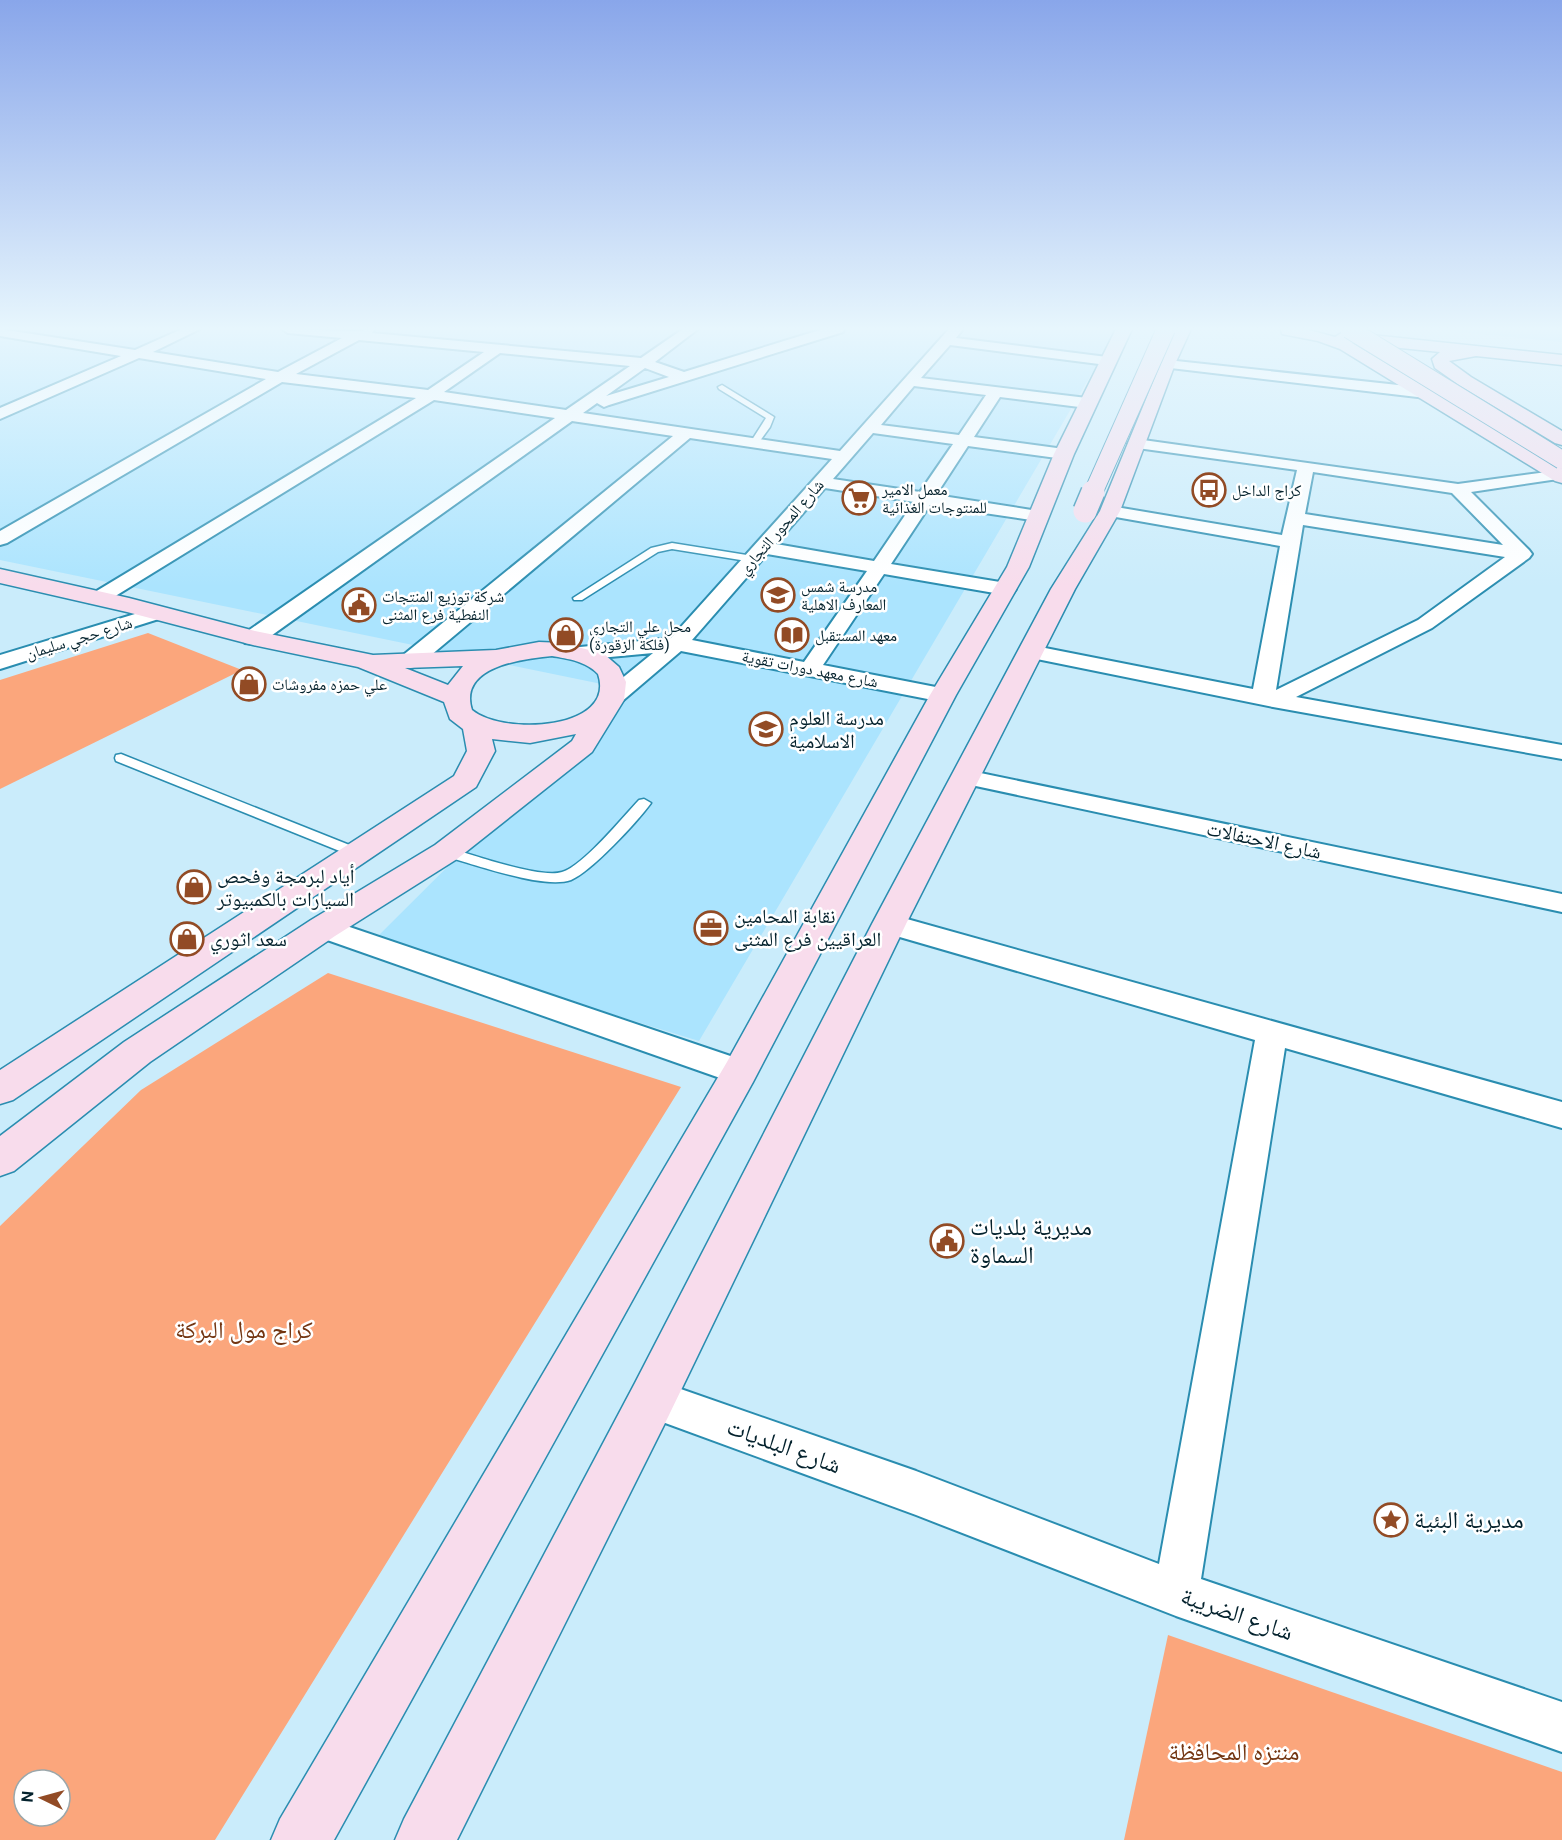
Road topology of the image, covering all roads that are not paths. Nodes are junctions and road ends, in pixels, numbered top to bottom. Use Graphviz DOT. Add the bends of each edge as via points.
graph roads {
  1 [pos="214,415"];
  2 [pos="398,415"];
  3 [pos="572,415"];
  4 [pos="590,415"];
  5 [pos="767,415"];
  6 [pos="882,415"];
  7 [pos="980,415"];
  8 [pos="1082,415"];
  9 [pos="1130,415"];
  10 [pos="1146,415"];
  11 [pos="1464,415"];
  12 [pos="1478,415"];
  13 [pos="1504,415"];
  14 [pos="1521,415"];
  15 [pos="871,428"];
  16 [pos="685,434"];
  17 [pos="1562,439"];
  18 [pos="962,441"];
  19 [pos="754,443"];
  20 [pos="1136,444"];
  21 [pos="1562,449"];
  22 [pos="1064,454"];
  23 [pos="842,456"];
  24 [pos="1306,466"];
  25 [pos="1561,470"];
  26 [pos="819,482"];
  27 [pos="1458,489"];
  28 [pos="922,499"];
  29 [pos="1075,509"];
  30 [pos="1110,511"];
  31 [pos="1038,516"];
  32 [pos="1296,519"];
  33 [pos="0,538"];
  34 [pos="1290,542"];
  35 [pos="758,553"];
  36 [pos="1522,554"];
  37 [pos="882,567"];
  38 [pos="0,576"];
  39 [pos="1012,578"];
  40 [pos="1063,589"];
  41 [pos="578,598"];
  42 [pos="97,599"];
  43 [pos="129,604"];
  44 [pos="158,614"];
  45 [pos="253,638"];
  46 [pos="677,644"];
  47 [pos="0,645"];
  48 [pos="1030,651"];
  49 [pos="578,653"];
  50 [pos="497,658"];
  51 [pos="365,661"];
  52 [pos="410,661"];
  53 [pos="0,662"];
  54 [pos="810,669"];
  55 [pos="943,694"];
  56 [pos="456,698"];
  57 [pos="1268,698"];
  58 [pos="608,704"];
  59 [pos="476,726"];
  60 [pos="1562,752"];
  61 [pos="121,758"];
  62 [pos="966,777"];
  63 [pos="644,803"];
  64 [pos="446,852"];
  65 [pos="357,854"];
  66 [pos="1562,903"];
  67 [pos="889,924"];
  68 [pos="323,928"];
  69 [pos="1272,1034"];
  70 [pos="740,1071"];
  71 [pos="0,1089"];
  72 [pos="1562,1115"];
  73 [pos="0,1159"];
  74 [pos="652,1400"];
  75 [pos="916,1493"];
  76 [pos="1176,1593"];
  77 [pos="1562,1727"];
  78 [pos="301,1840"];
  79 [pos="425,1840"];
  1 -- 33 [label="street"];
  2 -- 42 [label="street"];
  3 -- 45 [label="street"];
  4 -- 16 [label="street"];
  5 -- 19 [label="lane" via="770,417 766,427"];
  6 -- 15 [label="street, شارع المحور التجاري"];
  7 -- 18 [label="street"];
  8 -- 22 [label="main road"];
  9 -- 29 [label="main road, bridge"];
  10 -- 20 [label="main road"];
  11 -- 25 [label="main road"];
  12 -- 25 [label="main road, bridge"];
  13 -- 21 [label="main road"];
  14 -- 17 [label="main road"];
  15 -- 18 [label="street"];
  15 -- 23 [label="street, شارع المحور التجاري"];
  16 -- 19 [label="street"];
  16 -- 52 [label="street"];
  18 -- 22 [label="street"];
  18 -- 28 [label="street"];
  19 -- 23 [label="street"];
  20 -- 24 [label="street"];
  20 -- 30 [label="main road"];
  22 -- 31 [label="main road"];
  23 -- 26 [label="street, شارع المحور التجاري"];
  24 -- 27 [label="street"];
  24 -- 32 [label="street"];
  25 -- 27 [label="street"];
  26 -- 28 [label="street"];
  26 -- 35 [label="street, شارع المحور التجاري"];
  27 -- 36 [label="street"];
  28 -- 31 [label="street"];
  28 -- 37 [label="street"];
  29 -- 39 [label="main road" via="1036,540"];
  29 -- 40 [label="main road" via="1075,536"];
  30 -- 34 [label="street"];
  30 -- 40 [label="main road"];
  31 -- 39 [label="main road"];
  32 -- 34 [label="street"];
  32 -- 36 [label="street"];
  34 -- 57 [label="street"];
  35 -- 37 [label="street"];
  35 -- 41 [label="lane" via="672,546 655,550"];
  35 -- 46 [label="street, شارع المحور التجاري"];
  36 -- 57 [label="street" via="1425,624"];
  37 -- 39 [label="street"];
  37 -- 54 [label="street"];
  38 -- 42 [label="main road"];
  39 -- 55 [label="main road"];
  40 -- 48 [label="main road"];
  42 -- 43 [label="main road"];
  43 -- 44 [label="main road"];
  43 -- 47 [label="street, شارع حجي سليمان"];
  44 -- 45 [label="main road"];
  44 -- 53 [label="street, شارع حجي سليمان"];
  45 -- 51 [label="main road"];
  46 -- 49 [label="street, شارع معهد دورات تقوية"];
  46 -- 54 [label="street, شارع معهد دورات تقوية"];
  46 -- 58 [label="street, شارع المحور التجاري"];
  48 -- 57 [label="street"];
  48 -- 62 [label="main road"];
  49 -- 50 [label="main road" via="552,649"];
  49 -- 58 [label="main road" via="609,670 615,682"];
  50 -- 52 [label="main road"];
  50 -- 56 [label="main road" via="461,682"];
  51 -- 52 [label="main road"];
  51 -- 56 [label="main road"];
  54 -- 55 [label="street, شارع معهد دورات تقوية"];
  55 -- 70 [label="main road"];
  56 -- 59 [label="main road" via="460,713"];
  57 -- 60 [label="street"];
  58 -- 59 [label="main road" via="578,725 552,732 499,733"];
  58 -- 64 [label="main road" via="582,746"];
  59 -- 65 [label="main road" via="482,752 466,781"];
  61 -- 65 [label="lane"];
  62 -- 66 [label="street, شارع الاحتفالات"];
  62 -- 67 [label="main road"];
  63 -- 64 [label="lane" via="567,876 533,876"];
  64 -- 68 [label="main road"];
  65 -- 71 [label="main road"];
  67 -- 69 [label="street"];
  67 -- 74 [label="main road"];
  68 -- 70 [label="street"];
  68 -- 73 [label="main road" via="137,1052"];
  69 -- 72 [label="street"];
  69 -- 76 [label="street"];
  70 -- 78 [label="main road"];
  74 -- 75 [label="street, شارع البلديات"];
  74 -- 79 [label="main road"];
  75 -- 76 [label="street, شارع الضريبة"];
  76 -- 77 [label="street, شارع الضريبة"];
}
